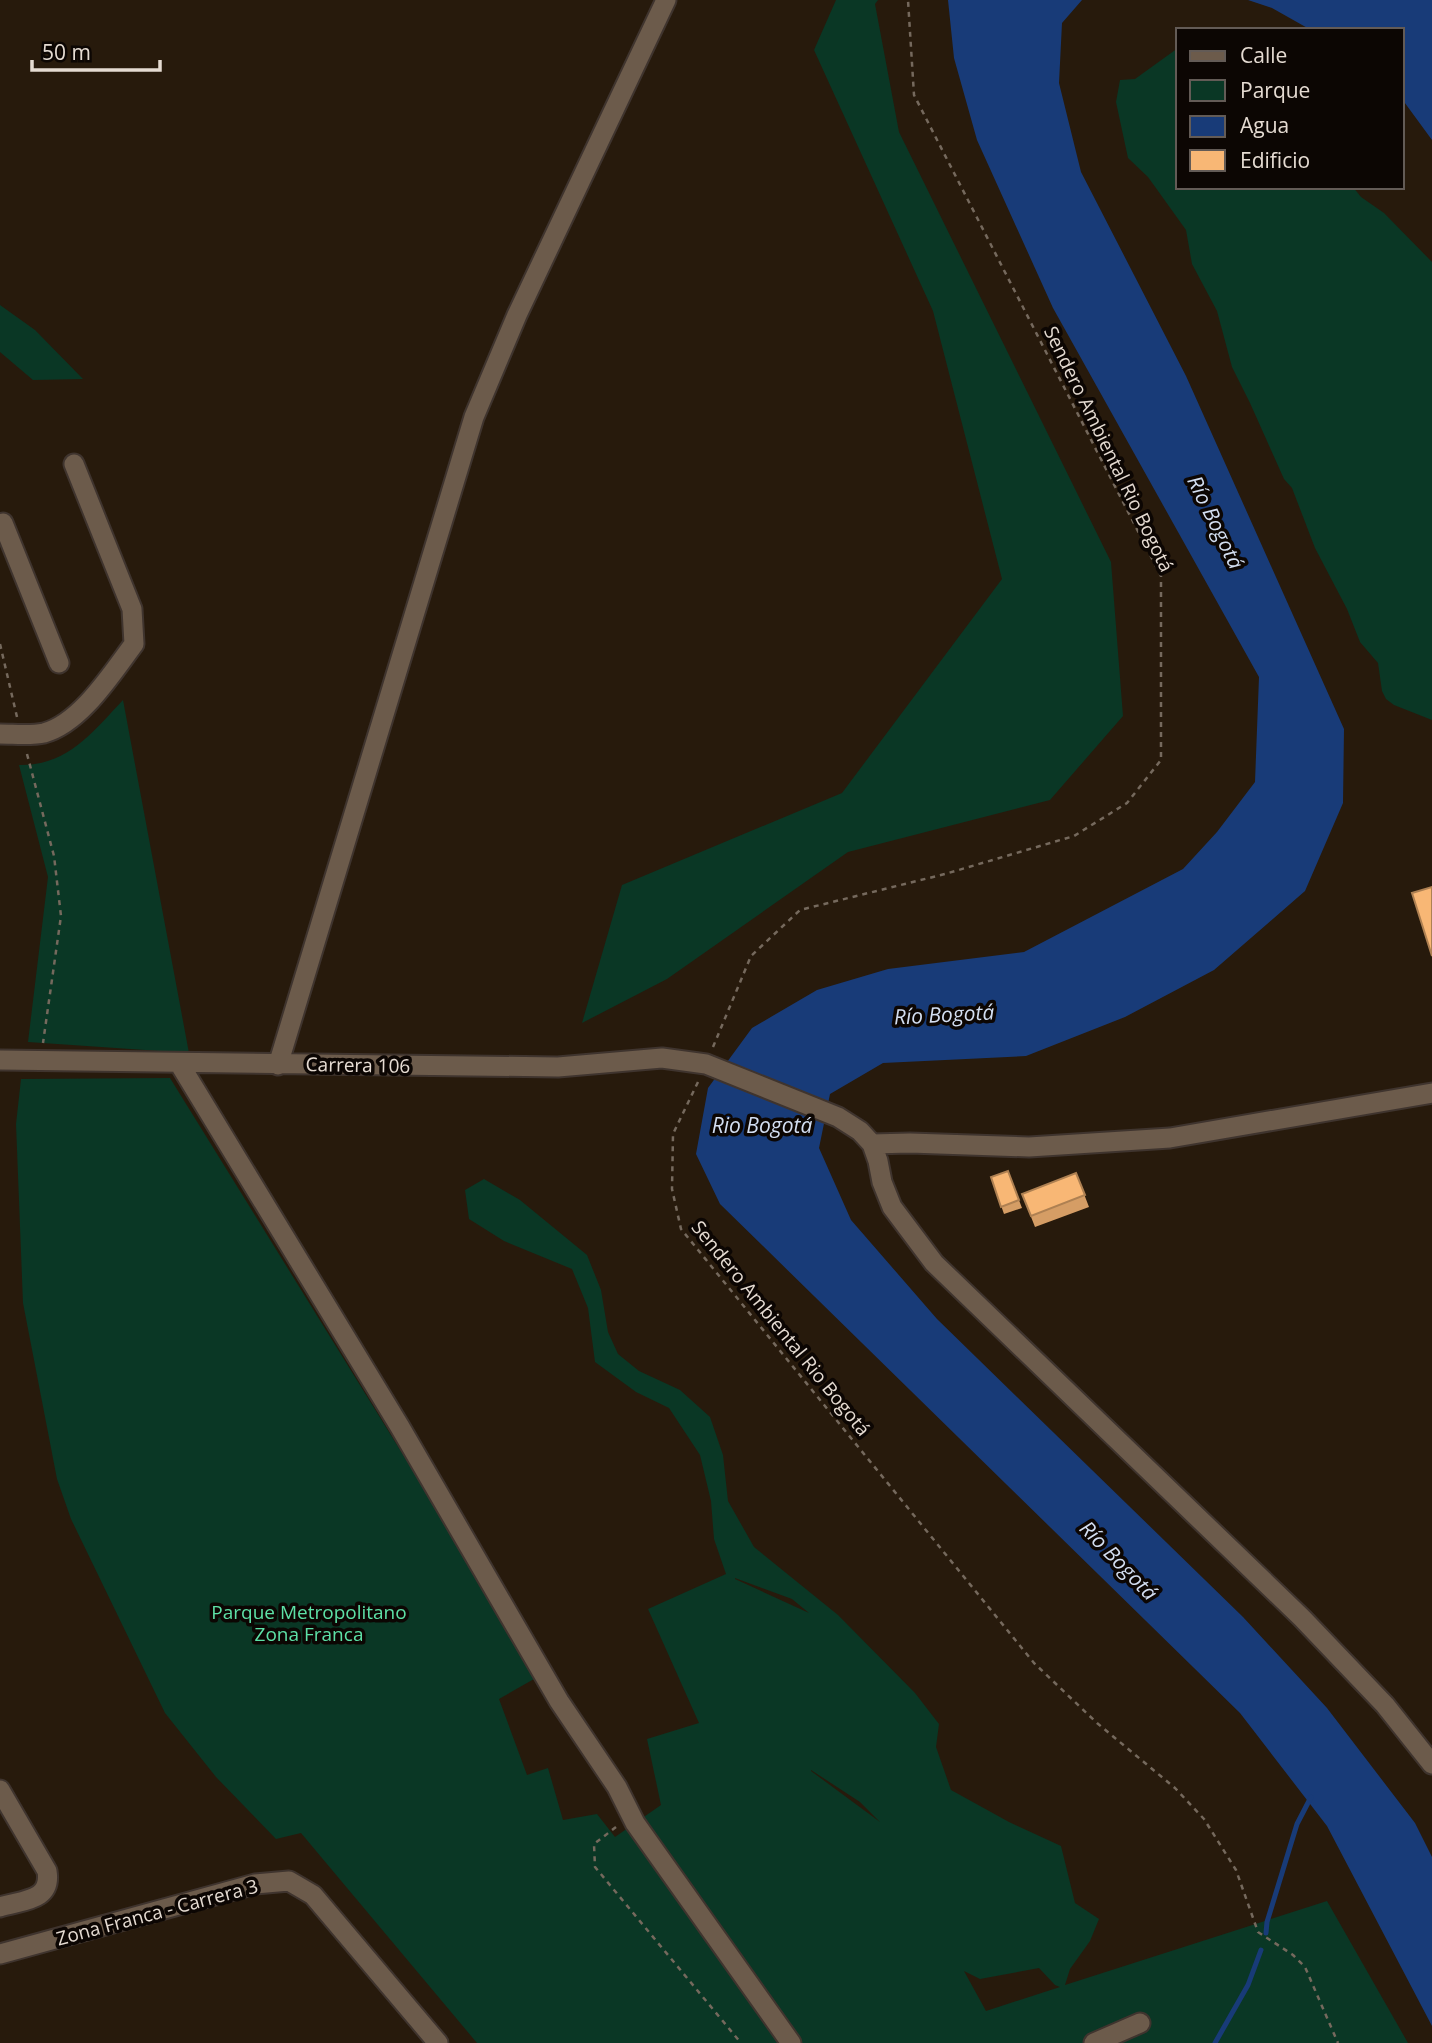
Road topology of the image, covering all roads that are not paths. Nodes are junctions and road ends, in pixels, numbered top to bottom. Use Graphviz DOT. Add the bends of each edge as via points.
graph roads {
  1 [pos="666,0"];
  2 [pos="74,464"];
  3 [pos="4,523"];
  4 [pos="59,663"];
  5 [pos="0,734"];
  6 [pos="0,1060"];
  7 [pos="179,1063"];
  8 [pos="278,1065"];
  9 [pos="1432,1093"];
  10 [pos="872,1144"];
  11 [pos="1426,1748"];
  12 [pos="1432,1764"];
  13 [pos="0,1790"];
  14 [pos="0,1907"];
  15 [pos="0,1954"];
  16 [pos="1140,2023"];
  17 [pos="438,2043"];
  18 [pos="791,2043"];
  19 [pos="1094,2043"];
  1 -- 8 [label="street" via="517,315 474,417"];
  2 -- 5 [label="street" via="132,609 134,644 79,712 62,724 44,733"];
  3 -- 4 [label="street"];
  6 -- 7 [label="street, Carrera 106"];
  7 -- 8 [label="street, Carrera 106"];
  7 -- 18 [label="street" via="400,1426 559,1701 617,1787 635,1824"];
  8 -- 10 [label="street, Carrera 106" via="558,1068 662,1058 711,1066 838,1117"];
  9 -- 10 [label="street" via="1170,1138 1029,1147"];
  10 -- 11 [label="street" via="892,1207 934,1262 1302,1618"];
  11 -- 12 [label="street"];
  13 -- 14 [label="street" via="49,1882 37,1896"];
  15 -- 17 [label="street, Zona Franca - Carrera 3" via="255,1884 289,1881 313,1895"];
  16 -- 19 [label="street"];
}
